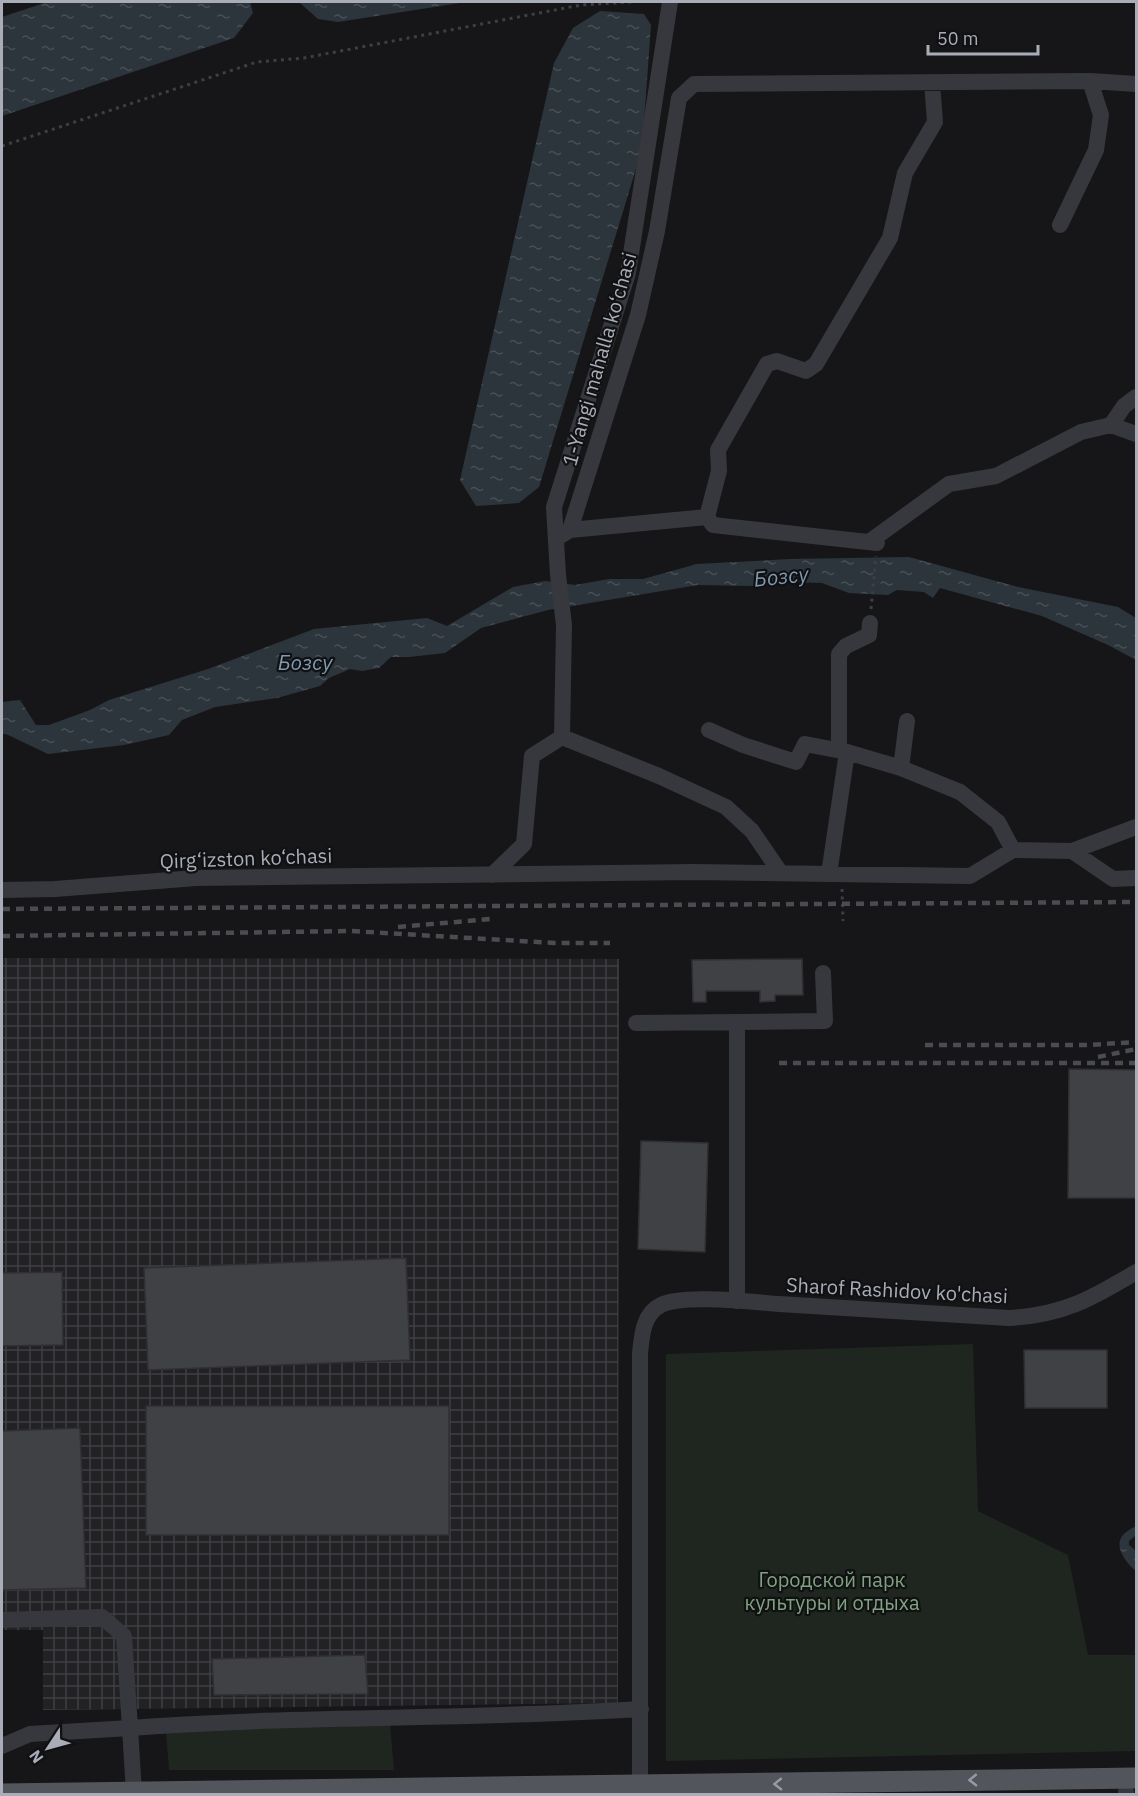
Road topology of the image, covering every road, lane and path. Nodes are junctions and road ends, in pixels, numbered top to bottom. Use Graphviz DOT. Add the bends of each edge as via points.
graph roads {
  1 [pos="631,2"];
  2 [pos="670,2"];
  3 [pos="1090,81"];
  4 [pos="932,83"];
  5 [pos="1137,84"];
  6 [pos="2,146"];
  7 [pos="1060,225"];
  8 [pos="1137,397"];
  9 [pos="1111,425"];
  10 [pos="1137,434"];
  11 [pos="707,517"];
  12 [pos="563,534"];
  13 [pos="873,542"];
  14 [pos="870,623"];
  15 [pos="907,721"];
  16 [pos="709,730"];
  17 [pos="562,737"];
  18 [pos="843,751"];
  19 [pos="901,768"];
  20 [pos="1137,827"];
  21 [pos="1013,850"];
  22 [pos="1072,850"];
  23 [pos="780,872"];
  24 [pos="836,874"];
  25 [pos="492,875"];
  26 [pos="1137,878"];
  27 [pos="2,890"];
  28 [pos="843,921"];
  29 [pos="823,973"];
  30 [pos="636,1023"];
  31 [pos="737,1023"];
  32 [pos="1137,1272"];
  33 [pos="737,1301"];
  34 [pos="2,1620"];
  35 [pos="641,1709"];
  36 [pos="130,1728"];
  37 [pos="2,1746"];
  38 [pos="1131,1789"];
  39 [pos="641,1790"];
  40 [pos="134,1793"];
  41 [pos="2,1794"];
  42 [pos="997,1794"];
  1 -- 6 [label="path" via="581,5 304,58 257,62"];
  2 -- 12 [label="street" via="628,273 554,507"];
  3 -- 4 [label="street, 1-Yangi mahalla ko‘chasi"];
  3 -- 5 [label="street, 1-Yangi mahalla ko‘chasi"];
  3 -- 7 [label="street" via="1101,115 1096,150"];
  4 -- 11 [label="street" via="935,122 905,173 890,238 816,364 806,371 777,361 767,364 718,450 719,471"];
  4 -- 12 [label="street, 1-Yangi mahalla ko‘chasi" via="694,84 679,98 657,231 638,315"];
  8 -- 9 [label="street" via="1124,406"];
  9 -- 10 [label="street"];
  9 -- 13 [label="street" via="1081,432 996,477 949,484"];
  11 -- 12 [label="street"];
  11 -- 13 [label="street" via="713,525"];
  12 -- 17 [label="street" via="558,575 564,625"];
  13 -- 14 [label="path"];
  14 -- 18 [label="street" via="869,635 846,646 839,654"];
  15 -- 19 [label="street"];
  16 -- 18 [label="street" via="796,762 805,744"];
  17 -- 23 [label="street" via="726,807 752,831"];
  17 -- 25 [label="street" via="532,756 524,844"];
  18 -- 19 [label="street"];
  18 -- 24 [label="street"];
  19 -- 21 [label="street" via="960,792 998,822"];
  20 -- 22 [label="street"];
  21 -- 22 [label="street"];
  21 -- 24 [label="street, Qirg‘izston ko‘chasi" via="970,876"];
  22 -- 26 [label="street" via="1113,879"];
  23 -- 24 [label="street, Qirg‘izston ko‘chasi"];
  23 -- 25 [label="street, Qirg‘izston ko‘chasi"];
  24 -- 28 [label="path"];
  25 -- 27 [label="street, Qirg‘izston ko‘chasi" via="196,878"];
  29 -- 31 [label="street" via="825,1022"];
  30 -- 31 [label="street"];
  31 -- 33 [label="street"];
  32 -- 33 [label="street, Sharof Rashidov ko'chasi" via="1077,1306 1026,1317"];
  33 -- 35 [label="street, Sharof Rashidov ko'chasi" via="679,1299 662,1304 649,1314 642,1334"];
  34 -- 36 [label="street" via="102,1617 124,1636"];
  35 -- 36 [label="street"];
  35 -- 39 [label="street"];
  36 -- 37 [label="street" via="30,1734"];
  36 -- 40 [label="street"];
  38 -- 39 [label="main road, one-way"];
  38 -- 42 [label="main road"];
  39 -- 40 [label="main road"];
  40 -- 41 [label="main road"];
}
